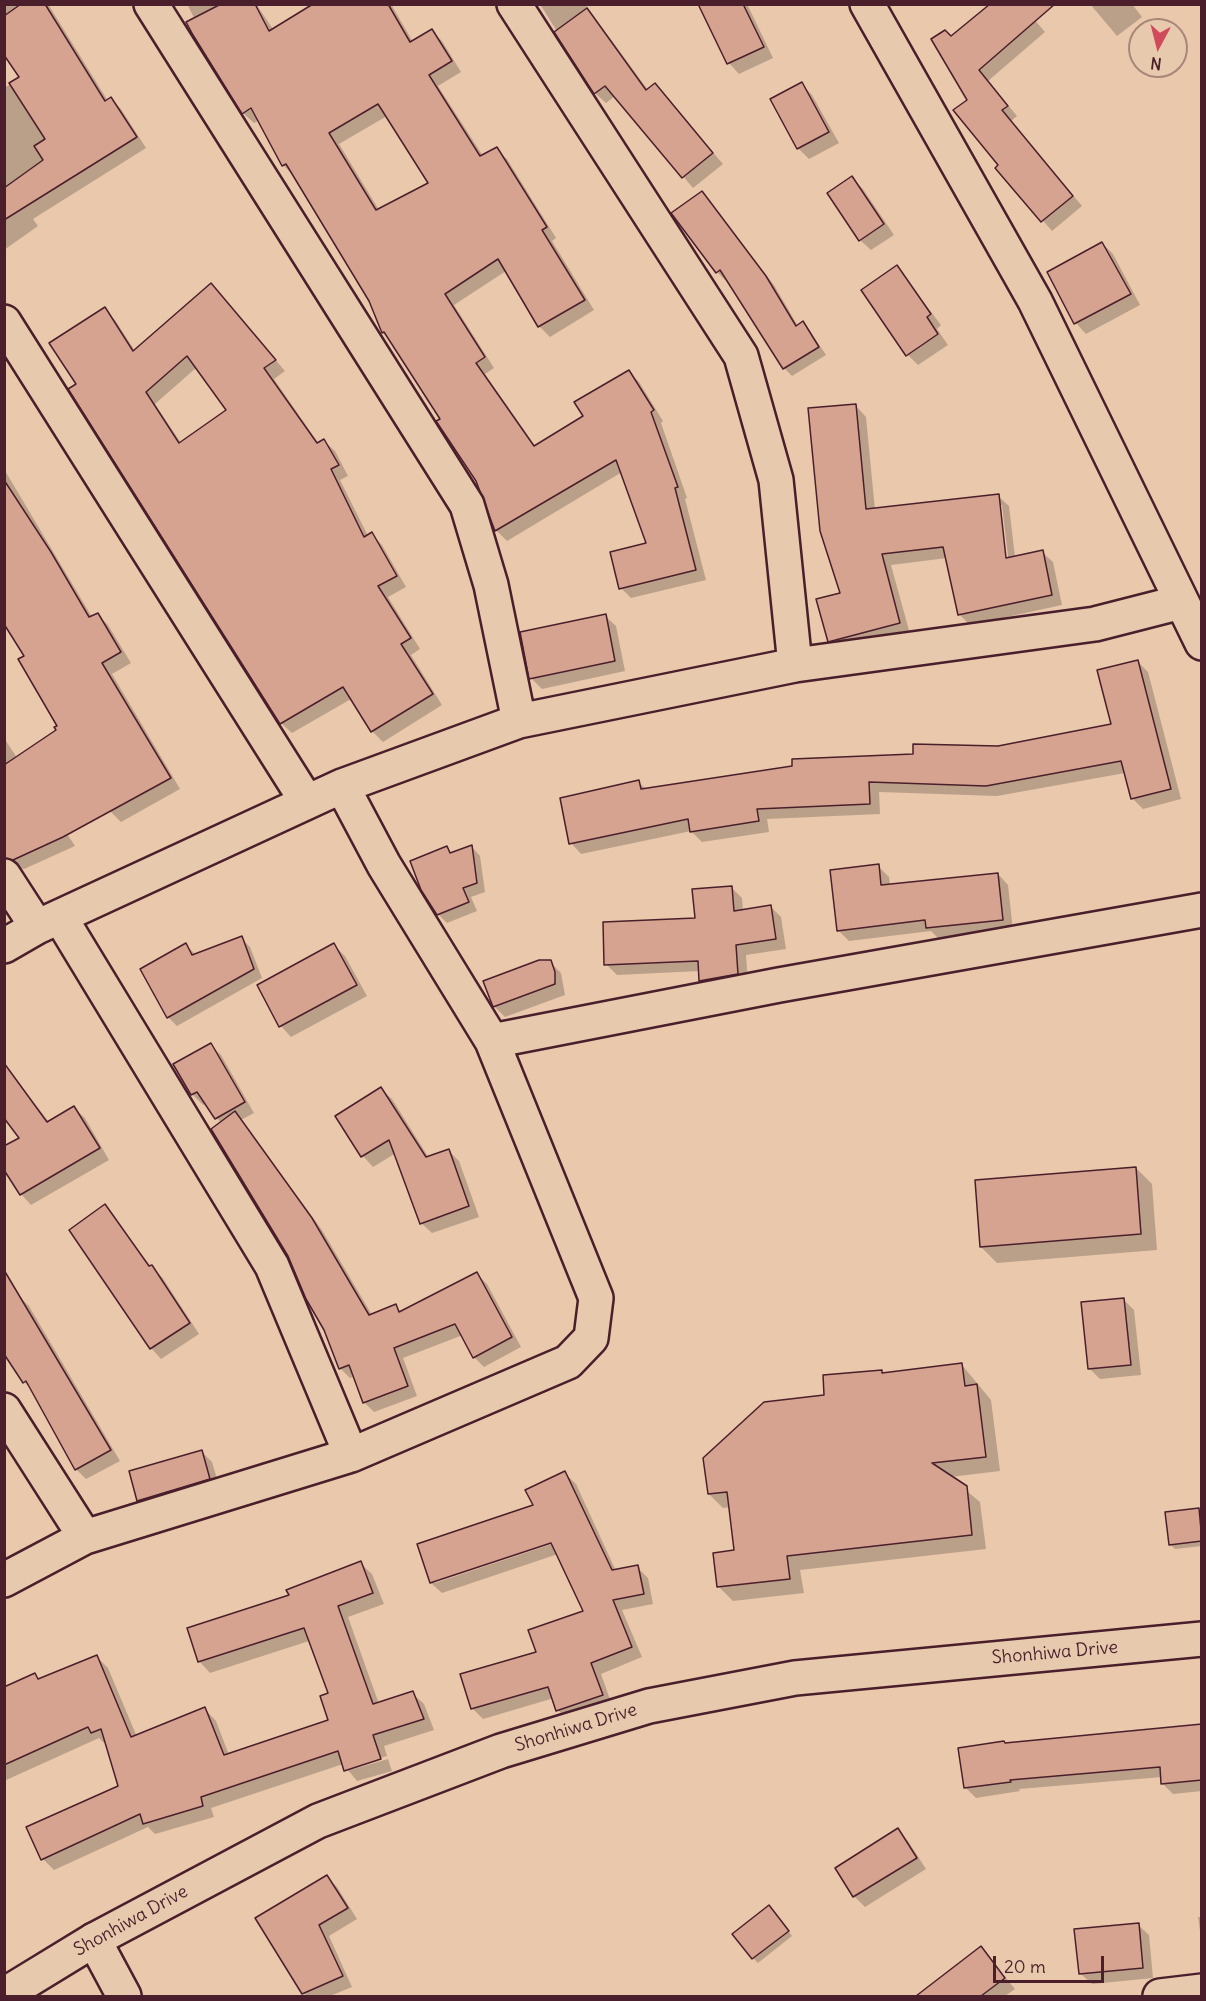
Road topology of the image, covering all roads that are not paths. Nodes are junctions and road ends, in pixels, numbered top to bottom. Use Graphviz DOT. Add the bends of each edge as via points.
graph roads {
  1 [pos="151,4"];
  2 [pos="514,4"];
  3 [pos="868,5"];
  4 [pos="4,322"];
  5 [pos="1181,602"];
  6 [pos="1202,643"];
  7 [pos="795,665"];
  8 [pos="519,721"];
  9 [pos="342,786"];
  10 [pos="307,802"];
  11 [pos="4,876"];
  12 [pos="1202,910"];
  13 [pos="48,922"];
  14 [pos="4,945"];
  15 [pos="492,1041"];
  16 [pos="4,1410"];
  17 [pos="351,1455"];
  18 [pos="85,1537"];
  19 [pos="4,1580"];
  20 [pos="1202,1639"];
  21 [pos="93,1940"];
  22 [pos="1202,1991"];
  23 [pos="4,1995"];
  24 [pos="123,1996"];
  25 [pos="1160,1996"];
  1 -- 8 [label="street" via="467,505 491,585"];
  2 -- 7 [label="street" via="741,356 776,480"];
  3 -- 5 [label="street" via="1035,301"];
  4 -- 10 [label="street"];
  5 -- 6 [label="street"];
  5 -- 7 [label="street" via="1095,624"];
  7 -- 8 [label="street"];
  8 -- 9 [label="street"];
  9 -- 10 [label="street"];
  9 -- 15 [label="street" via="384,865"];
  10 -- 13 [label="street"];
  11 -- 13 [label="street"];
  12 -- 15 [label="street"];
  13 -- 14 [label="street"];
  13 -- 17 [label="street" via="272,1266"];
  15 -- 17 [label="street" via="596,1298 591,1338 568,1362"];
  16 -- 18 [label="street"];
  17 -- 18 [label="street"];
  18 -- 19 [label="street"];
  20 -- 21 [label="street, Shonhiwa Drive" via="795,1678 649,1706 501,1751 318,1821"];
  21 -- 23 [label="street, Shonhiwa Drive"];
  21 -- 24 [label="street"];
  22 -- 25 [label="street"];
}
